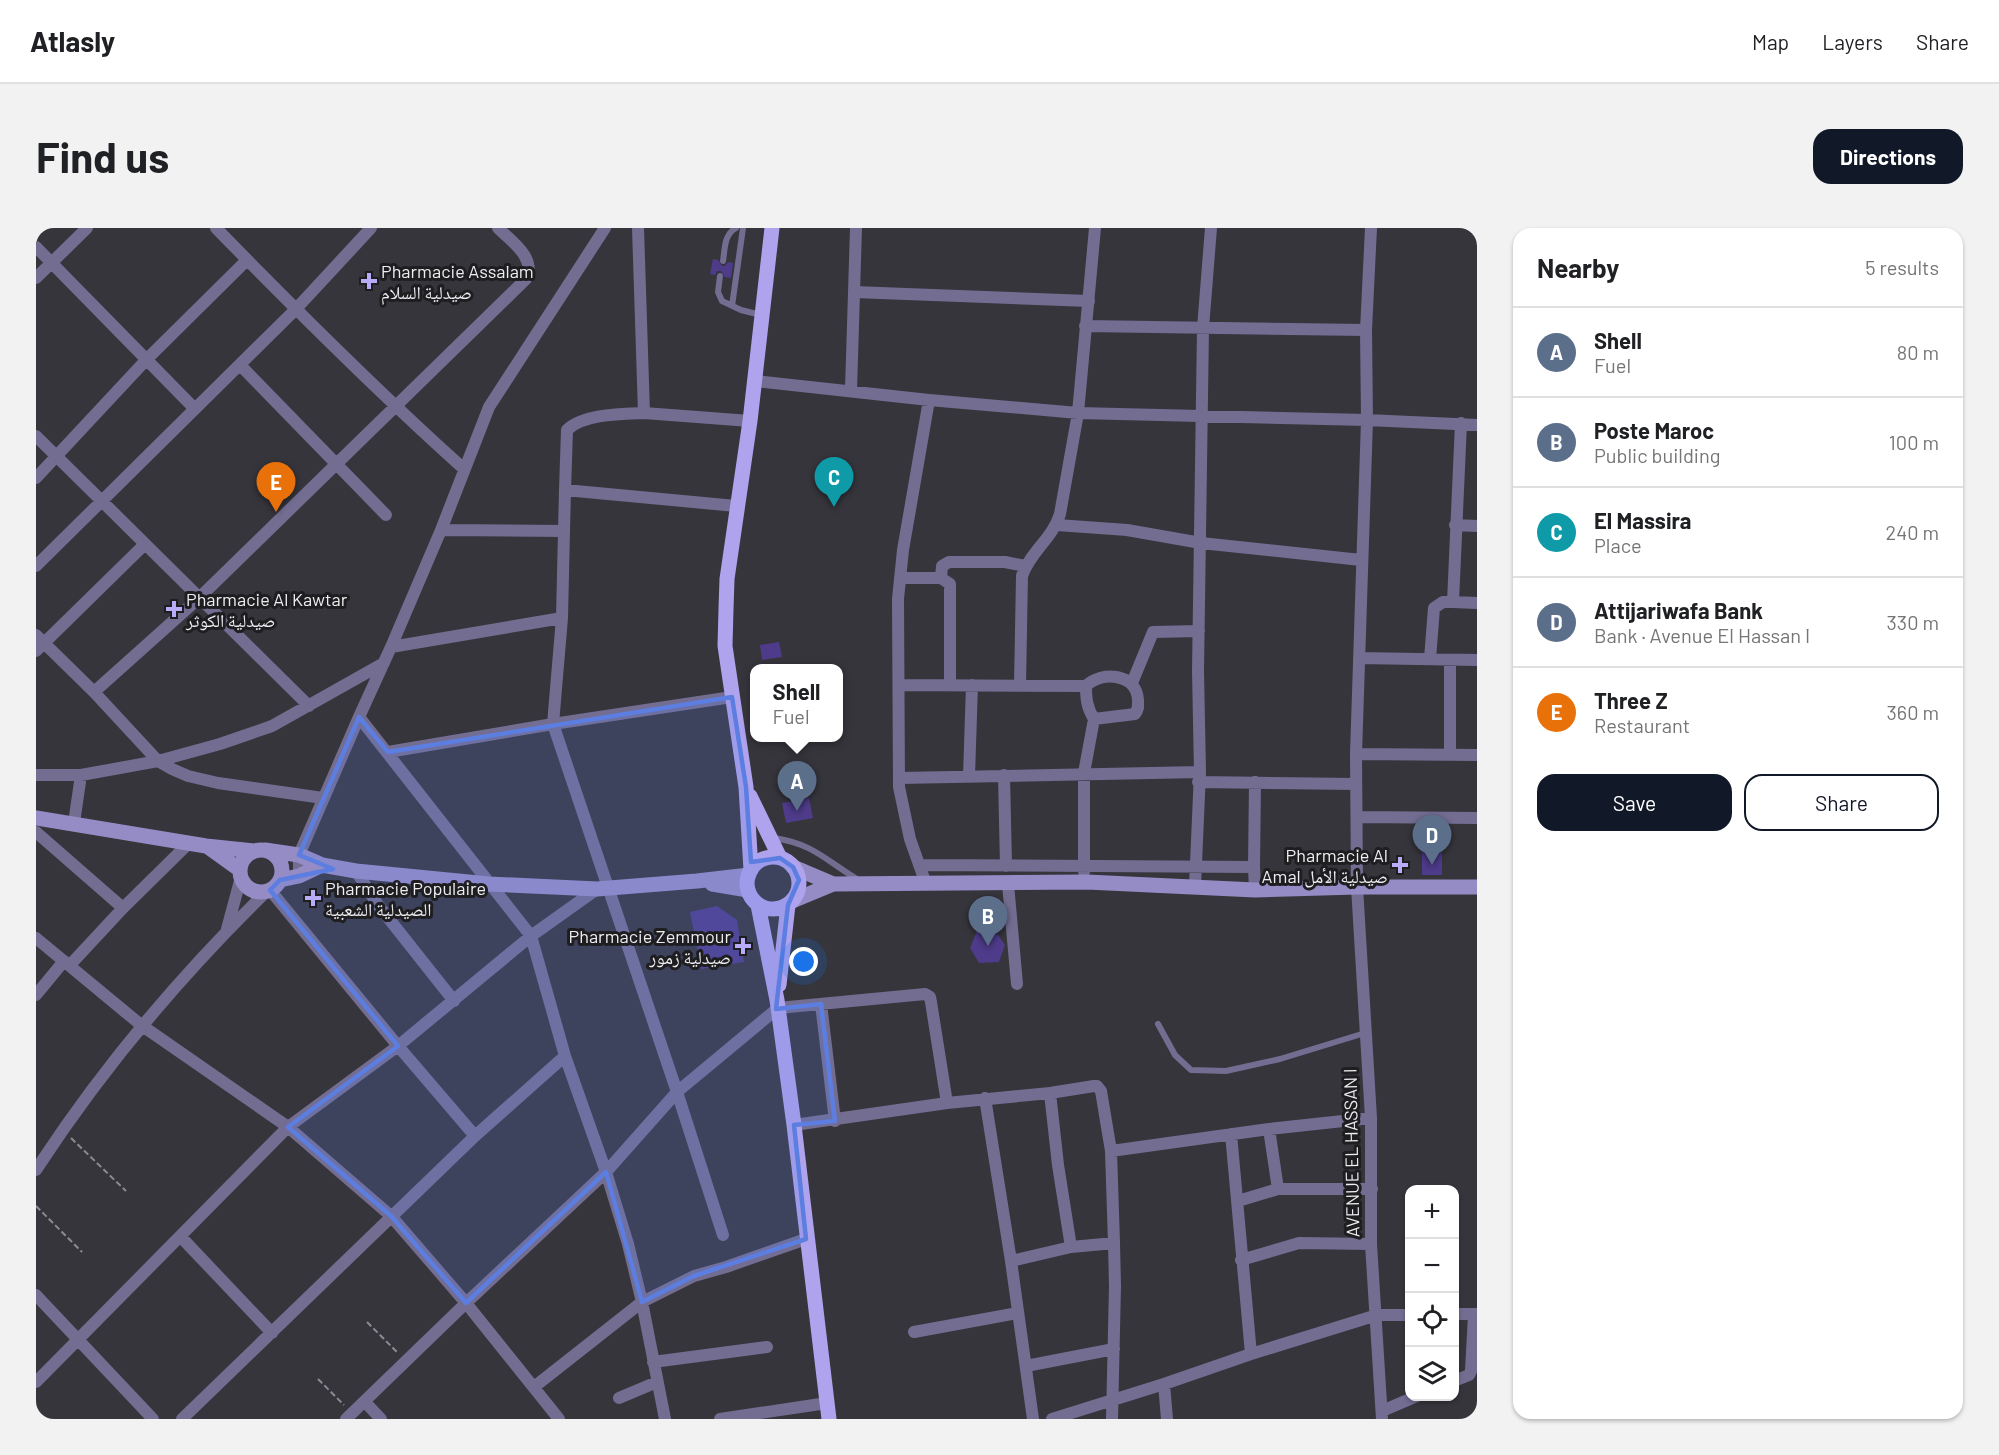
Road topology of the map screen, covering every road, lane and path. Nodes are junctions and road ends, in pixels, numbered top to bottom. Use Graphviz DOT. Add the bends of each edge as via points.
graph roads {
  1 [pos="87,228"];
  2 [pos="216,228"];
  3 [pos="371,228"];
  4 [pos="498,228"];
  5 [pos="605,228"];
  6 [pos="639,228"];
  7 [pos="736,228"];
  8 [pos="743,228"];
  9 [pos="772,228"];
  10 [pos="856,228"];
  11 [pos="1095,228"];
  12 [pos="1211,228"];
  13 [pos="1371,228"];
  14 [pos="36,247"];
  15 [pos="247,260"];
  16 [pos="723,261"];
  17 [pos="52,263"];
  18 [pos="720,276"];
  19 [pos="36,278"];
  20 [pos="854,292"];
  21 [pos="1089,301"];
  22 [pos="732,306"];
  23 [pos="295,310"];
  24 [pos="763,316"];
  25 [pos="1085,326"];
  26 [pos="1203,328"];
  27 [pos="1366,330"];
  28 [pos="147,359"];
  29 [pos="240,365"];
  30 [pos="755,381"];
  31 [pos="851,390"];
  32 [pos="929,400"];
  33 [pos="194,408"];
  34 [pos="395,408"];
  35 [pos="644,413"];
  36 [pos="1078,413"];
  37 [pos="1202,416"];
  38 [pos="1367,420"];
  39 [pos="750,422"];
  40 [pos="1461,423"];
  41 [pos="1477,425"];
  42 [pos="36,436"];
  43 [pos="58,457"];
  44 [pos="337,464"];
  45 [pos="464,469"];
  46 [pos="36,478"];
  47 [pos="565,490"];
  48 [pos="102,500"];
  49 [pos="736,506"];
  50 [pos="386,515"];
  51 [pos="1057,525"];
  52 [pos="1455,525"];
  53 [pos="1477,526"];
  54 [pos="441,530"];
  55 [pos="564,531"];
  56 [pos="1201,543"];
  57 [pos="145,544"];
  58 [pos="1361,560"];
  59 [pos="36,566"];
  60 [pos="1025,566"];
  61 [pos="900,578"];
  62 [pos="941,578"];
  63 [pos="200,598"];
  64 [pos="1453,602"];
  65 [pos="1477,603"];
  66 [pos="562,618"];
  67 [pos="1199,631"];
  68 [pos="39,643"];
  69 [pos="391,647"];
  70 [pos="1359,658"];
  71 [pos="1430,659"];
  72 [pos="1450,660"];
  73 [pos="1477,660"];
  74 [pos="384,663"];
  75 [pos="1132,683"];
  76 [pos="899,685"];
  77 [pos="950,685"];
  78 [pos="972,685"];
  79 [pos="1020,685"];
  80 [pos="1086,686"];
  81 [pos="94,692"];
  82 [pos="732,698"];
  83 [pos="309,706"];
  84 [pos="359,717"];
  85 [pos="1094,719"];
  86 [pos="553,724"];
  87 [pos="388,752"];
  88 [pos="1356,754"];
  89 [pos="1450,755"];
  90 [pos="1477,755"];
  91 [pos="158,761"];
  92 [pos="1084,773"];
  93 [pos="36,775"];
  94 [pos="81,775"];
  95 [pos="1004,775"];
  96 [pos="969,776"];
  97 [pos="1199,777"];
  98 [pos="899,778"];
  99 [pos="1255,782"];
  100 [pos="1356,784"];
  101 [pos="746,787"];
  102 [pos="323,798"];
  103 [pos="1357,817"];
  104 [pos="36,818"];
  105 [pos="1477,818"];
  106 [pos="74,823"];
  107 [pos="36,832"];
  108 [pos="770,838"];
  109 [pos="190,842"];
  110 [pos="206,846"];
  111 [pos="260,851"];
  112 [pos="299,855"];
  113 [pos="786,863"];
  114 [pos="322,865"];
  115 [pos="919,865"];
  116 [pos="1006,866"];
  117 [pos="1254,867"];
  118 [pos="1197,868"];
  119 [pos="356,871"];
  120 [pos="241,874"];
  121 [pos="1085,874"];
  122 [pos="299,876"];
  123 [pos="749,878"];
  124 [pos="489,884"];
  125 [pos="833,884"];
  126 [pos="865,884"];
  127 [pos="926,884"];
  128 [pos="1008,884"];
  129 [pos="1195,886"];
  130 [pos="272,887"];
  131 [pos="1357,887"];
  132 [pos="1477,887"];
  133 [pos="602,888"];
  134 [pos="1255,890"];
  135 [pos="790,903"];
  136 [pos="758,905"];
  137 [pos="123,908"];
  138 [pos="227,930"];
  139 [pos="531,936"];
  140 [pos="36,938"];
  141 [pos="67,963"];
  142 [pos="1017,984"];
  143 [pos="36,995"];
  144 [pos="454,1001"];
  145 [pos="777,1004"];
  146 [pos="821,1004"];
  147 [pos="1158,1024"];
  148 [pos="141,1025"];
  149 [pos="1365,1034"];
  150 [pos="398,1046"];
  151 [pos="565,1056"];
  152 [pos="677,1092"];
  153 [pos="1050,1093"];
  154 [pos="985,1098"];
  155 [pos="947,1103"];
  156 [pos="1371,1118"];
  157 [pos="835,1120"];
  158 [pos="795,1125"];
  159 [pos="288,1127"];
  160 [pos="63,1129"];
  161 [pos="1269,1130"];
  162 [pos="1231,1134"];
  163 [pos="475,1136"];
  164 [pos="1111,1151"];
  165 [pos="36,1170"];
  166 [pos="606,1172"];
  167 [pos="1278,1189"];
  168 [pos="1372,1189"];
  169 [pos="126,1191"];
  170 [pos="1238,1201"];
  171 [pos="36,1206"];
  172 [pos="391,1216"];
  173 [pos="723,1235"];
  174 [pos="180,1236"];
  175 [pos="806,1239"];
  176 [pos="1114,1243"];
  177 [pos="1371,1244"];
  178 [pos="1071,1247"];
  179 [pos="82,1252"];
  180 [pos="1241,1260"];
  181 [pos="1011,1261"];
  182 [pos="36,1295"];
  183 [pos="466,1302"];
  184 [pos="642,1302"];
  185 [pos="1018,1314"];
  186 [pos="1459,1314"];
  187 [pos="1475,1314"];
  188 [pos="1405,1315"];
  189 [pos="1377,1316"];
  190 [pos="367,1322"];
  191 [pos="914,1332"];
  192 [pos="272,1333"];
  193 [pos="78,1340"];
  194 [pos="767,1347"];
  195 [pos="1114,1349"];
  196 [pos="1251,1354"];
  197 [pos="406,1360"];
  198 [pos="653,1362"];
  199 [pos="1026,1366"];
  200 [pos="318,1379"];
  201 [pos="1459,1379"];
  202 [pos="36,1382"];
  203 [pos="657,1382"];
  204 [pos="1164,1384"];
  205 [pos="534,1387"];
  206 [pos="619,1398"];
  207 [pos="1111,1401"];
  208 [pos="1408,1401"];
  209 [pos="365,1402"];
  210 [pos="827,1403"];
  211 [pos="1382,1415"];
  212 [pos="349,1416"];
  213 [pos="153,1419"];
  214 [pos="182,1419"];
  215 [pos="381,1419"];
  216 [pos="559,1419"];
  217 [pos="665,1419"];
  218 [pos="720,1419"];
  219 [pos="829,1419"];
  220 [pos="1033,1419"];
  221 [pos="1052,1419"];
  222 [pos="1112,1419"];
  223 [pos="1167,1419"];
  1 -- 17 [label="street"];
  2 -- 15 [label="street"];
  3 -- 23 [label="street"];
  4 -- 34 [label="street" via="526,257 526,279"];
  5 -- 45 [label="street" via="502,385"];
  6 -- 35 [label="street"];
  7 -- 16 [label="lane" via="727,237"];
  8 -- 22 [label="lane"];
  9 -- 24 [label="main road"];
  10 -- 20 [label="street"];
  11 -- 21 [label="street"];
  12 -- 26 [label="street"];
  13 -- 27 [label="street, AVENUE EL HASSAN I"];
  14 -- 17 [label="street"];
  15 -- 23 [label="street"];
  15 -- 28 [label="street"];
  17 -- 19 [label="street"];
  17 -- 28 [label="street"];
  18 -- 22 [label="lane" via="718,296"];
  20 -- 21 [label="street"];
  20 -- 31 [label="street"];
  21 -- 25 [label="street"];
  22 -- 24 [label="lane"];
  23 -- 29 [label="street"];
  23 -- 34 [label="street"];
  24 -- 30 [label="main road"];
  25 -- 26 [label="street"];
  25 -- 36 [label="street"];
  26 -- 27 [label="street"];
  26 -- 37 [label="street"];
  27 -- 38 [label="street, AVENUE EL HASSAN I"];
  28 -- 33 [label="street"];
  28 -- 43 [label="street"];
  29 -- 33 [label="street"];
  29 -- 44 [label="street"];
  30 -- 31 [label="street"];
  30 -- 39 [label="main road"];
  31 -- 32 [label="street"];
  32 -- 36 [label="street"];
  32 -- 61 [label="street"];
  33 -- 48 [label="street"];
  34 -- 44 [label="street"];
  34 -- 45 [label="street"];
  35 -- 39 [label="street"];
  35 -- 47 [label="street" via="613,415 572,425 567,430"];
  36 -- 37 [label="street"];
  36 -- 51 [label="street"];
  37 -- 38 [label="street"];
  37 -- 56 [label="street"];
  38 -- 40 [label="street"];
  38 -- 58 [label="street, AVENUE EL HASSAN I"];
  39 -- 49 [label="main road"];
  40 -- 41 [label="street"];
  40 -- 52 [label="street"];
  42 -- 43 [label="street"];
  43 -- 46 [label="street"];
  43 -- 48 [label="street"];
  44 -- 50 [label="street"];
  44 -- 63 [label="street"];
  45 -- 54 [label="street"];
  47 -- 49 [label="street"];
  47 -- 55 [label="street"];
  48 -- 57 [label="street"];
  48 -- 59 [label="street"];
  49 -- 82 [label="main road" via="727,579 725,646"];
  51 -- 56 [label="street" via="1127,530"];
  51 -- 60 [label="street"];
  52 -- 53 [label="street"];
  52 -- 64 [label="street"];
  54 -- 55 [label="street"];
  54 -- 69 [label="street"];
  55 -- 66 [label="street"];
  56 -- 58 [label="street"];
  56 -- 67 [label="street"];
  57 -- 63 [label="street"];
  57 -- 68 [label="street"];
  58 -- 70 [label="street, AVENUE EL HASSAN I"];
  60 -- 62 [label="street" via="949,562 942,566"];
  60 -- 79 [label="street"];
  61 -- 62 [label="street"];
  61 -- 76 [label="street"];
  62 -- 77 [label="street" via="950,584"];
  63 -- 81 [label="street"];
  63 -- 83 [label="street"];
  64 -- 65 [label="street"];
  64 -- 71 [label="street" via="1443,602 1434,608"];
  66 -- 69 [label="street"];
  66 -- 86 [label="street"];
  67 -- 75 [label="street" via="1153,632"];
  67 -- 97 [label="street"];
  68 -- 81 [label="street"];
  69 -- 74 [label="street"];
  70 -- 71 [label="street"];
  70 -- 88 [label="street, AVENUE EL HASSAN I"];
  71 -- 72 [label="street"];
  72 -- 73 [label="street"];
  72 -- 89 [label="street"];
  74 -- 83 [label="street"];
  74 -- 84 [label="street"];
  75 -- 80 [label="street" via="1103,676"];
  75 -- 85 [label="street" via="1138,691 1135,714"];
  76 -- 77 [label="street"];
  76 -- 98 [label="street"];
  77 -- 78 [label="street"];
  78 -- 79 [label="street"];
  78 -- 96 [label="street"];
  79 -- 80 [label="street"];
  80 -- 85 [label="street" via="1086,701"];
  81 -- 91 [label="street"];
  82 -- 86 [label="street"];
  82 -- 101 [label="main road"];
  83 -- 91 [label="street" via="273,726"];
  84 -- 87 [label="street"];
  84 -- 102 [label="street"];
  85 -- 92 [label="street"];
  86 -- 87 [label="street"];
  86 -- 133 [label="street"];
  87 -- 124 [label="street"];
  88 -- 89 [label="street"];
  88 -- 100 [label="street, AVENUE EL HASSAN I"];
  89 -- 90 [label="street"];
  91 -- 94 [label="street"];
  91 -- 102 [label="street" via="200,779"];
  92 -- 95 [label="street"];
  92 -- 97 [label="street"];
  92 -- 121 [label="street"];
  93 -- 94 [label="street"];
  94 -- 106 [label="street"];
  95 -- 96 [label="street"];
  95 -- 116 [label="street"];
  96 -- 98 [label="street"];
  97 -- 99 [label="street"];
  97 -- 118 [label="street"];
  98 -- 115 [label="street"];
  99 -- 100 [label="street"];
  99 -- 117 [label="street"];
  100 -- 103 [label="street, AVENUE EL HASSAN I"];
  101 -- 108 [label="main road"];
  101 -- 123 [label="main road"];
  102 -- 112 [label="street"];
  103 -- 105 [label="street"];
  103 -- 131 [label="street, AVENUE EL HASSAN I"];
  104 -- 106 [label="main road"];
  106 -- 109 [label="main road"];
  107 -- 137 [label="street"];
  108 -- 113 [label="main road"];
  108 -- 126 [label="lane" via="807,846"];
  109 -- 110 [label="main road"];
  109 -- 137 [label="street"];
  110 -- 111 [label="main road"];
  110 -- 120 [label="main road"];
  111 -- 112 [label="main road"];
  111 -- 120 [label="main road" via="247,855"];
  111 -- 130 [label="main road" via="272,853 281,865"];
  112 -- 114 [label="main road"];
  112 -- 122 [label="street"];
  113 -- 123 [label="main road" via="764,859"];
  113 -- 125 [label="main road"];
  113 -- 135 [label="main road" via="799,880"];
  114 -- 119 [label="main road"];
  114 -- 122 [label="main road"];
  115 -- 116 [label="street"];
  115 -- 127 [label="street"];
  116 -- 121 [label="street"];
  117 -- 118 [label="street"];
  117 -- 134 [label="street"];
  118 -- 121 [label="street"];
  118 -- 129 [label="street"];
  119 -- 124 [label="main road"];
  119 -- 144 [label="street"];
  120 -- 130 [label="main road" via="251,889"];
  120 -- 138 [label="street"];
  121 -- 128 [label="main road"];
  121 -- 129 [label="main road"];
  122 -- 130 [label="main road"];
  123 -- 133 [label="main road"];
  123 -- 136 [label="main road" via="751,897"];
  124 -- 133 [label="main road"];
  124 -- 139 [label="street"];
  125 -- 126 [label="main road"];
  125 -- 135 [label="main road"];
  126 -- 127 [label="main road"];
  127 -- 128 [label="main road"];
  128 -- 142 [label="street"];
  129 -- 134 [label="main road"];
  130 -- 138 [label="street"];
  130 -- 150 [label="street"];
  131 -- 132 [label="main road"];
  131 -- 134 [label="main road"];
  131 -- 149 [label="street, AVENUE EL HASSAN I"];
  133 -- 139 [label="street"];
  133 -- 152 [label="street"];
  135 -- 136 [label="main road" via="773,909"];
  135 -- 145 [label="main road"];
  136 -- 145 [label="main road"];
  137 -- 141 [label="street"];
  138 -- 148 [label="street"];
  139 -- 144 [label="street"];
  139 -- 151 [label="street"];
  140 -- 141 [label="street"];
  141 -- 143 [label="street"];
  141 -- 148 [label="street"];
  144 -- 150 [label="street"];
  145 -- 146 [label="street"];
  145 -- 152 [label="street"];
  145 -- 158 [label="main road"];
  146 -- 155 [label="street" via="925,994 930,997"];
  146 -- 157 [label="street"];
  147 -- 149 [label="lane" via="1175,1055 1191,1070 1226,1071"];
  148 -- 159 [label="street"];
  148 -- 160 [label="street"];
  149 -- 156 [label="street, AVENUE EL HASSAN I"];
  150 -- 159 [label="street"];
  150 -- 163 [label="street"];
  151 -- 163 [label="street"];
  151 -- 166 [label="street"];
  152 -- 166 [label="street"];
  152 -- 173 [label="street"];
  153 -- 154 [label="street"];
  153 -- 164 [label="street" via="1100,1088"];
  153 -- 178 [label="street"];
  154 -- 155 [label="street"];
  154 -- 181 [label="street"];
  155 -- 157 [label="street"];
  156 -- 161 [label="street"];
  156 -- 168 [label="street, AVENUE EL HASSAN I"];
  157 -- 158 [label="street"];
  158 -- 175 [label="main road"];
  159 -- 172 [label="street"];
  159 -- 174 [label="street"];
  160 -- 165 [label="street"];
  160 -- 169 [label="path"];
  161 -- 162 [label="street"];
  161 -- 167 [label="street"];
  162 -- 164 [label="street"];
  162 -- 170 [label="street"];
  163 -- 172 [label="street"];
  164 -- 176 [label="street"];
  166 -- 183 [label="street"];
  166 -- 184 [label="street"];
  167 -- 168 [label="street"];
  167 -- 170 [label="street"];
  168 -- 177 [label="street, AVENUE EL HASSAN I"];
  170 -- 180 [label="street"];
  171 -- 179 [label="path"];
  172 -- 183 [label="street"];
  172 -- 192 [label="street"];
  174 -- 192 [label="street"];
  174 -- 193 [label="street"];
  175 -- 184 [label="street" via="694,1276"];
  175 -- 210 [label="main road"];
  176 -- 178 [label="street"];
  176 -- 195 [label="street"];
  177 -- 180 [label="street" via="1299,1243"];
  177 -- 189 [label="street, AVENUE EL HASSAN I"];
  178 -- 181 [label="street"];
  180 -- 196 [label="street"];
  181 -- 185 [label="street"];
  182 -- 193 [label="street"];
  183 -- 197 [label="street"];
  183 -- 205 [label="street"];
  184 -- 198 [label="street"];
  184 -- 205 [label="street"];
  185 -- 191 [label="street"];
  185 -- 199 [label="street"];
  186 -- 187 [label="street"];
  187 -- 201 [label="street" via="1471,1371"];
  188 -- 189 [label="street"];
  189 -- 196 [label="street"];
  189 -- 211 [label="street, AVENUE EL HASSAN I"];
  190 -- 197 [label="path"];
  192 -- 214 [label="street"];
  193 -- 202 [label="street"];
  193 -- 213 [label="street"];
  194 -- 198 [label="street"];
  195 -- 199 [label="street"];
  195 -- 207 [label="street"];
  196 -- 204 [label="street"];
  197 -- 209 [label="street"];
  198 -- 203 [label="street"];
  199 -- 220 [label="street"];
  200 -- 212 [label="path"];
  203 -- 206 [label="street"];
  203 -- 217 [label="street"];
  204 -- 207 [label="street"];
  204 -- 223 [label="street"];
  205 -- 216 [label="street"];
  207 -- 221 [label="street"];
  207 -- 222 [label="street"];
  208 -- 211 [label="street"];
  209 -- 212 [label="street"];
  209 -- 215 [label="street"];
  210 -- 218 [label="street"];
  210 -- 219 [label="main road"];
}
